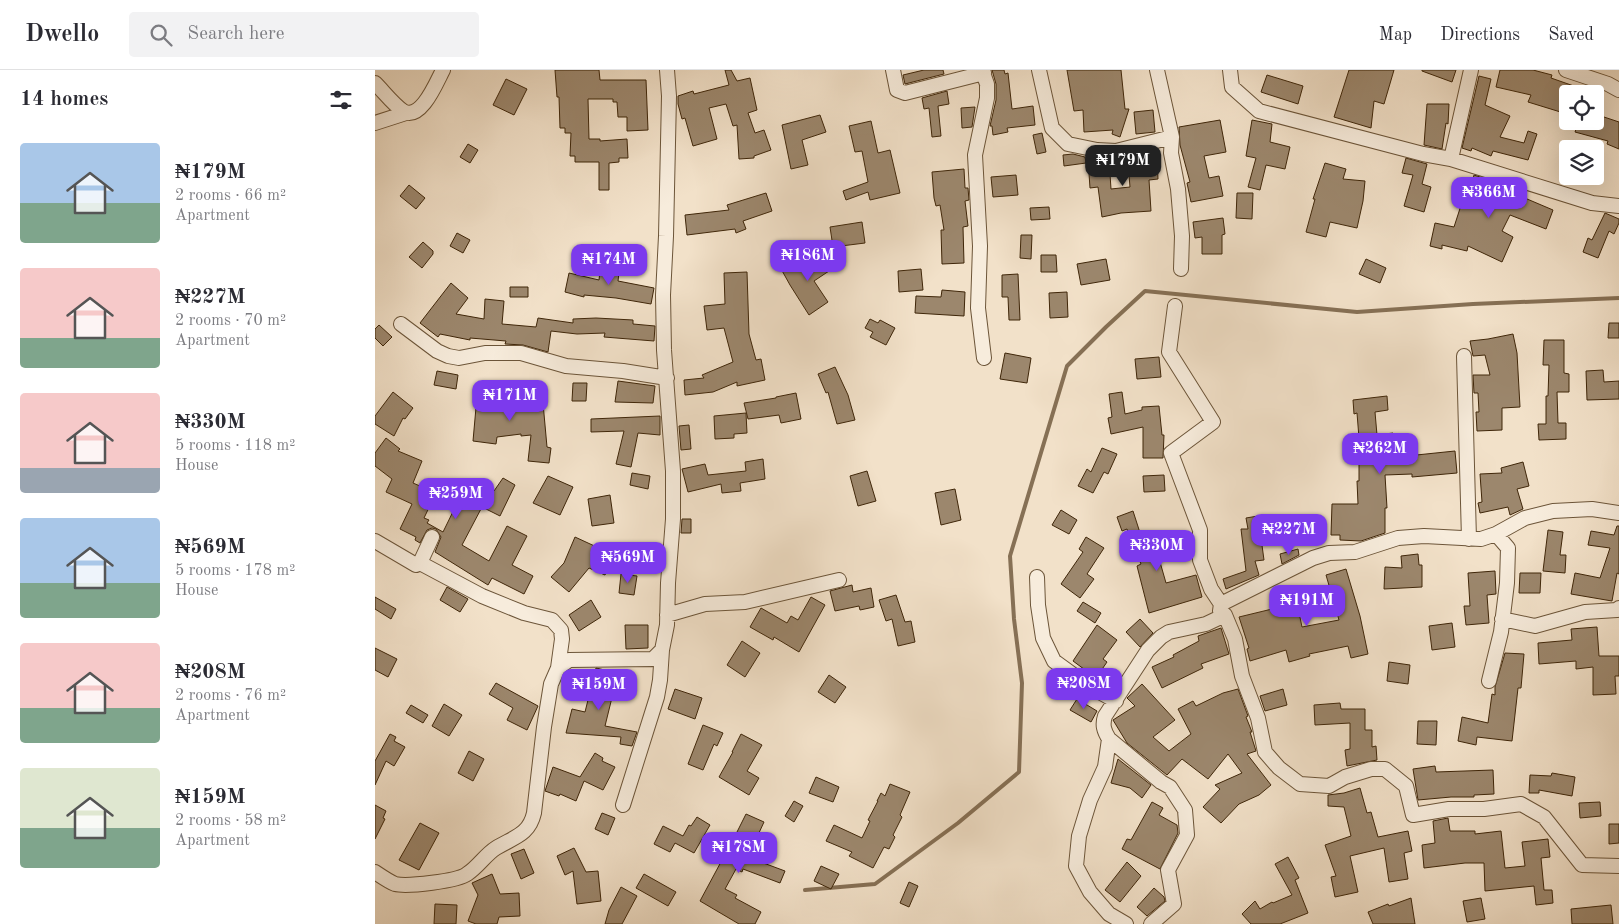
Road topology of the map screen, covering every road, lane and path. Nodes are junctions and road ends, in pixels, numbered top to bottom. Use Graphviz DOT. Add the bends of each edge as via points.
graph roads {
  1 [pos="443,70"];
  2 [pos="667,70"];
  3 [pos="893,70"];
  4 [pos="1039,70"];
  5 [pos="1157,70"];
  6 [pos="1230,70"];
  7 [pos="1471,70"];
  8 [pos="1566,70"];
  9 [pos="983,72"];
  10 [pos="375,84"];
  11 [pos="1619,90"];
  12 [pos="406,112"];
  13 [pos="375,123"];
  14 [pos="1172,137"];
  15 [pos="1451,159"];
  16 [pos="1619,206"];
  17 [pos="1181,269"];
  18 [pos="1175,306"];
  19 [pos="401,324"];
  20 [pos="1464,356"];
  21 [pos="984,358"];
  22 [pos="667,378"];
  23 [pos="1619,513"];
  24 [pos="1496,534"];
  25 [pos="432,537"];
  26 [pos="1469,539"];
  27 [pos="375,542"];
  28 [pos="420,563"];
  29 [pos="1037,577"];
  30 [pos="839,580"];
  31 [pos="1619,608"];
  32 [pos="1223,609"];
  33 [pos="667,615"];
  34 [pos="1502,619"];
  35 [pos="662,650"];
  36 [pos="558,668"];
  37 [pos="1489,681"];
  38 [pos="1115,701"];
  39 [pos="1109,739"];
  40 [pos="623,805"];
  41 [pos="1619,866"];
  42 [pos="375,872"];
  43 [pos="1126,924"];
  44 [pos="1151,924"];
  1 -- 12 [label="street" via="426,102 418,109"];
  2 -- 22 [label="street" via="663,295"];
  3 -- 9 [label="street" via="899,92"];
  4 -- 14 [label="street" via="1052,128 1069,144 1116,151"];
  5 -- 14 [label="street"];
  6 -- 15 [label="street" via="1232,87 1259,111"];
  7 -- 15 [label="street"];
  8 -- 11 [label="street"];
  9 -- 21 [label="street" via="987,98 975,155 980,246 978,308"];
  10 -- 12 [label="street"];
  12 -- 13 [label="street"];
  14 -- 17 [label="street" via="1171,153 1181,227"];
  15 -- 16 [label="street" via="1592,203"];
  18 -- 32 [label="street" via="1169,352 1213,422 1171,453 1200,530 1201,560 1211,589"];
  19 -- 22 [label="street" via="437,352 448,356 521,353 565,366 623,370"];
  20 -- 26 [label="street"];
  22 -- 33 [label="street" via="673,470"];
  23 -- 24 [label="street" via="1592,508 1553,511 1525,518"];
  24 -- 26 [label="street" via="1481,540"];
  24 -- 34 [label="street" via="1508,548"];
  25 -- 28 [label="street"];
  26 -- 32 [label="street" via="1397,538 1355,552 1329,553 1313,558"];
  27 -- 28 [label="street" via="416,565"];
  28 -- 36 [label="street" via="483,596 524,613 552,620 561,630"];
  29 -- 38 [label="street" via="1043,638 1054,660"];
  30 -- 33 [label="street" via="745,602 705,604"];
  31 -- 34 [label="street" via="1585,612 1535,626"];
  32 -- 38 [label="street" via="1206,624 1169,632 1161,637"];
  32 -- 41 [label="street" via="1235,639 1241,676 1258,718 1265,752 1300,784 1329,786 1371,769 1385,769 1406,786 1413,815 1521,804 1544,817 1582,865"];
  33 -- 35 [label="street"];
  34 -- 37 [label="street"];
  35 -- 36 [label="street" via="653,659 569,660"];
  35 -- 40 [label="street" via="657,697"];
  36 -- 42 [label="street" via="551,684 544,727 535,813 526,831 494,849 461,878 403,885"];
  38 -- 39 [label="street" via="1103,723"];
  39 -- 43 [label="street" via="1105,767 1089,800 1079,836 1076,866 1090,892 1109,914"];
  39 -- 44 [label="street" via="1170,787 1185,810 1187,835 1168,870 1174,904"];
}
